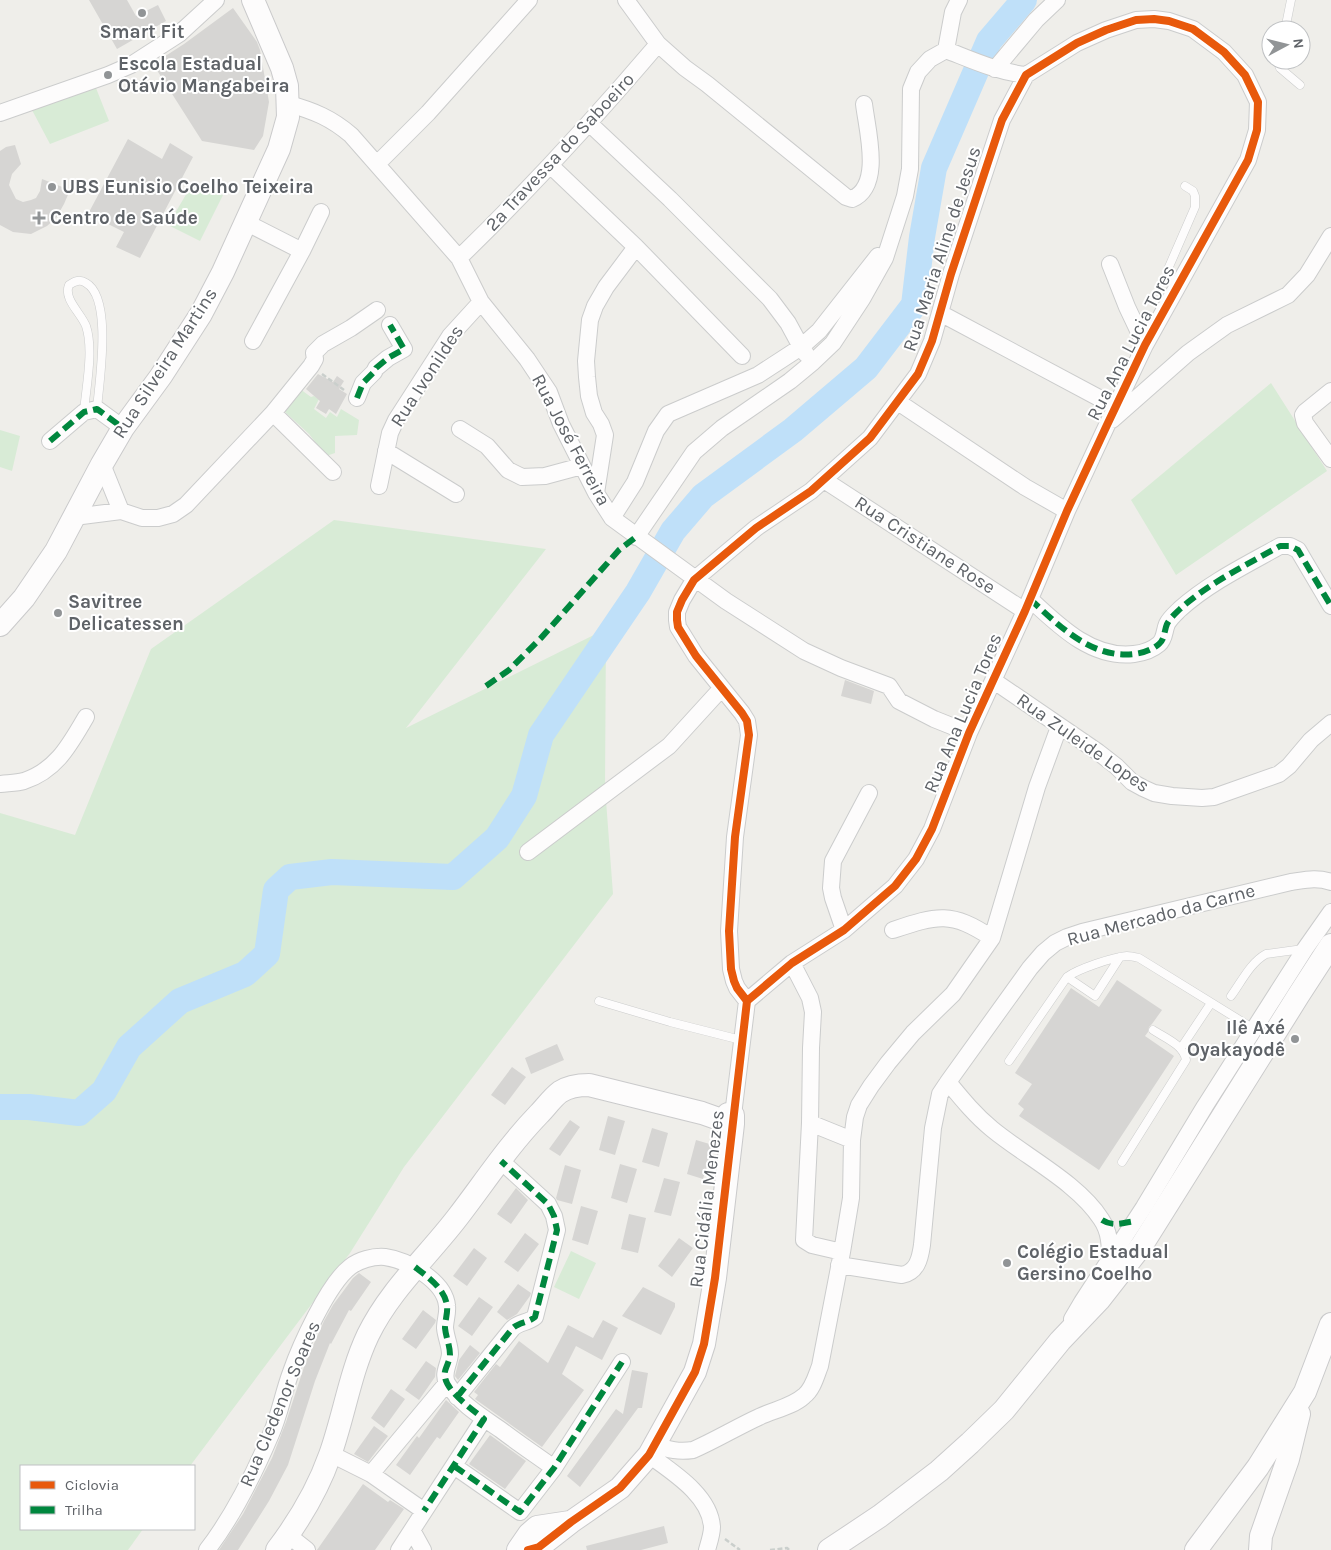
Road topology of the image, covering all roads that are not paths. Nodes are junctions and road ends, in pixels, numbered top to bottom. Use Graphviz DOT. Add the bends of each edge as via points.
graph roads {
  1 [pos="216,0"];
  2 [pos="253,0"];
  3 [pos="529,0"];
  4 [pos="626,0"];
  5 [pos="959,0"];
  6 [pos="1057,0"];
  7 [pos="1291,0"];
  8 [pos="1287,20"];
  9 [pos="658,44"];
  10 [pos="946,50"];
  11 [pos="995,69"];
  12 [pos="1282,70"];
  13 [pos="1026,75"];
  14 [pos="1300,85"];
  15 [pos="289,104"];
  16 [pos="864,104"];
  17 [pos="0,113"];
  18 [pos="590,124"];
  19 [pos="377,164"];
  20 [pos="550,166"];
  21 [pos="1186,186"];
  22 [pos="321,212"];
  23 [pos="245,222"];
  24 [pos="1331,236"];
  25 [pos="892,239"];
  26 [pos="636,247"];
  27 [pos="302,251"];
  28 [pos="459,258"];
  29 [pos="1110,264"];
  30 [pos="1177,286"];
  31 [pos="481,302"];
  32 [pos="378,310"];
  33 [pos="940,313"];
  34 [pos="390,325"];
  35 [pos="253,341"];
  36 [pos="1145,346"];
  37 [pos="801,348"];
  38 [pos="742,356"];
  39 [pos="813,362"];
  40 [pos="1331,391"];
  41 [pos="357,398"];
  42 [pos="898,402"];
  43 [pos="1116,407"];
  44 [pos="90,411"];
  45 [pos="273,413"];
  46 [pos="1107,425"];
  47 [pos="123,428"];
  48 [pos="460,429"];
  49 [pos="50,441"];
  50 [pos="386,451"];
  51 [pos="1331,459"];
  52 [pos="102,464"];
  53 [pos="582,466"];
  54 [pos="333,472"];
  55 [pos="824,480"];
  56 [pos="379,486"];
  57 [pos="596,493"];
  58 [pos="456,494"];
  59 [pos="121,510"];
  60 [pos="1067,511"];
  61 [pos="74,517"];
  62 [pos="612,518"];
  63 [pos="636,537"];
  64 [pos="694,580"];
  65 [pos="1028,605"];
  66 [pos="1331,606"];
  67 [pos="0,625"];
  68 [pos="994,681"];
  69 [pos="722,689"];
  70 [pos="86,716"];
  71 [pos="1331,723"];
  72 [pos="1059,727"];
  73 [pos="969,733"];
  74 [pos="0,784"];
  75 [pos="869,793"];
  76 [pos="528,852"];
  77 [pos="1331,882"];
  78 [pos="1331,912"];
  79 [pos="844,930"];
  80 [pos="893,930"];
  81 [pos="992,938"];
  82 [pos="1331,945"];
  83 [pos="1305,949"];
  84 [pos="1120,957"];
  85 [pos="792,963"];
  86 [pos="1066,977"];
  87 [pos="1231,996"];
  88 [pos="599,1001"];
  89 [pos="747,1001"];
  90 [pos="1211,1003"];
  91 [pos="1254,1029"];
  92 [pos="1153,1030"];
  93 [pos="742,1040"];
  94 [pos="1182,1048"];
  95 [pos="1009,1062"];
  96 [pos="948,1082"];
  97 [pos="733,1119"];
  98 [pos="810,1123"];
  99 [pos="852,1140"];
  100 [pos="501,1160"];
  101 [pos="1122,1162"];
  102 [pos="841,1258"];
  103 [pos="1110,1260"];
  104 [pos="415,1267"];
  105 [pos="1331,1324"];
  106 [pos="1060,1341"];
  107 [pos="622,1362"];
  108 [pos="448,1383"];
  109 [pos="1305,1392"];
  110 [pos="458,1397"];
  111 [pos="484,1419"];
  112 [pos="652,1450"];
  113 [pos="693,1450"];
  114 [pos="330,1454"];
  115 [pos="454,1466"];
  116 [pos="554,1468"];
  117 [pos="674,1473"];
  118 [pos="371,1474"];
  119 [pos="424,1511"];
  120 [pos="520,1512"];
  121 [pos="571,1522"];
  122 [pos="537,1527"];
  123 [pos="412,1530"];
  124 [pos="282,1542"];
  125 [pos="208,1550"];
  126 [pos="307,1550"];
  127 [pos="399,1550"];
  128 [pos="423,1550"];
  129 [pos="518,1550"];
  130 [pos="528,1550"];
  131 [pos="706,1550"];
  132 [pos="829,1550"];
  133 [pos="1196,1550"];
  134 [pos="1260,1550"];
  1 -- 17 [label="street" via="178,34 131,65"];
  2 -- 15 [label="main road, Rua Silveira Martins" via="282,68"];
  3 -- 19 [label="street" via="428,113"];
  4 -- 9 [label="street"];
  5 -- 10 [label="street" via="953,12"];
  6 -- 11 [label="street"];
  7 -- 8 [label="lane"];
  9 -- 16 [label="street" via="852,199 864,190 870,172"];
  9 -- 18 [label="street, 2ª Travessa do Saboeiro"];
  10 -- 11 [label="street"];
  10 -- 25 [label="street" via="924,65 911,89 910,169"];
  11 -- 13 [label="street"];
  12 -- 14 [label="lane"];
  13 -- 30 [label="street, Rua Ana Lucia Tores" via="1076,43 1136,20 1154,19 1168,20 1193,29 1224,52 1246,75 1258,102 1257,130 1248,160"];
  13 -- 33 [label="street, Rua Maria Aline de Jesus" via="1002,120"];
  15 -- 19 [label="street, Rua José Ferreira" via="337,123"];
  15 -- 23 [label="main road, Rua Silveira Martins" via="279,149"];
  18 -- 20 [label="street, 2ª Travessa do Saboeiro"];
  18 -- 37 [label="street" via="763,291 788,323"];
  19 -- 28 [label="street, Rua José Ferreira"];
  20 -- 26 [label="street"];
  20 -- 28 [label="street, 2ª Travessa do Saboeiro"];
  21 -- 30 [label="lane" via="1193,191 1196,201 1168,270"];
  22 -- 27 [label="street"];
  23 -- 27 [label="street"];
  23 -- 47 [label="main road, Rua Silveira Martins" via="201,314"];
  24 -- 46 [label="street" via="1307,275 1288,294 1227,325 1188,353"];
  25 -- 37 [label="street" via="819,331"];
  25 -- 39 [label="street" via="858,306 833,343"];
  26 -- 38 [label="street"];
  26 -- 57 [label="street" via="606,287 590,320 586,361 589,396 605,435"];
  27 -- 35 [label="street"];
  28 -- 31 [label="street, Rua José Ferreira"];
  29 -- 36 [label="street"];
  30 -- 36 [label="street, Rua Ana Lucia Tores"];
  31 -- 50 [label="street, Rua Ivonildes" via="450,336 404,407 390,433"];
  31 -- 53 [label="street, Rua José Ferreira" via="549,392"];
  32 -- 45 [label="street" via="323,344 314,353 311,366"];
  33 -- 42 [label="street, Rua Maria Aline de Jesus" via="918,374"];
  33 -- 43 [label="street"];
  34 -- 41 [label="street" via="404,348 376,368 363,383"];
  36 -- 43 [label="street, Rua Ana Lucia Tores"];
  37 -- 39 [label="street"];
  37 -- 62 [label="street" via="758,375 668,414 656,431 635,482"];
  39 -- 63 [label="street" via="694,452"];
  40 -- 51 [label="street" via="1303,415 1305,423"];
  42 -- 55 [label="street, Rua Maria Aline de Jesus" via="870,438"];
  42 -- 60 [label="street" via="1025,487"];
  43 -- 46 [label="street, Rua Ana Lucia Tores"];
  44 -- 44 [label="lane" via="102,322 93,290 89,284 78,280 67,289 86,327"];
  44 -- 47 [label="street"];
  44 -- 49 [label="street"];
  45 -- 54 [label="street"];
  45 -- 59 [label="street" via="174,514 142,518"];
  46 -- 60 [label="street, Rua Ana Lucia Tores"];
  47 -- 52 [label="main road, Rua Silveira Martins"];
  48 -- 53 [label="street" via="488,446 508,470 522,477 545,476"];
  50 -- 56 [label="street, Rua Ivonildes"];
  50 -- 58 [label="street"];
  52 -- 59 [label="street"];
  52 -- 61 [label="main road, Rua Silveira Martins"];
  53 -- 57 [label="street, Rua José Ferreira"];
  55 -- 64 [label="street, Rua Maria Aline de Jesus" via="756,528"];
  55 -- 65 [label="street, Rua Cristiane Rose"];
  57 -- 62 [label="street, Rua José Ferreira"];
  59 -- 61 [label="street"];
  60 -- 65 [label="street, Rua Ana Lucia Tores"];
  61 -- 67 [label="main road, Rua Silveira Martins" via="56,551 24,598"];
  62 -- 63 [label="street, Rua José Ferreira"];
  63 -- 64 [label="street, Rua José Ferreira"];
  64 -- 69 [label="street, Rua Maria Aline de Jesus" via="682,600 676,620 696,656"];
  64 -- 73 [label="street, Rua José Ferreira" via="804,651 889,686 899,701"];
  65 -- 66 [label="street, Rua Cristiane Rose" via="1069,634 1104,652 1141,653 1162,642 1167,624 1197,596 1280,546 1290,546 1298,550"];
  65 -- 68 [label="street, Rua Ana Lucia Tores"];
  68 -- 72 [label="street, Rua Zuleide Lopes"];
  68 -- 73 [label="street, Rua Ana Lucia Tores"];
  69 -- 76 [label="street" via="669,746"];
  69 -- 89 [label="street" via="747,721 750,735 735,837 729,931 734,981"];
  70 -- 74 [label="street" via="60,759 23,781"];
  71 -- 72 [label="street, Rua Zuleide Lopes" via="1279,774 1214,797 1202,798 1142,788 1098,752"];
  72 -- 81 [label="street" via="1037,787"];
  73 -- 79 [label="street, Rua Ana Lucia Tores" via="932,829 916,859 895,886"];
  75 -- 79 [label="street" via="833,861 833,898"];
  77 -- 96 [label="street, Rua Mercado da Carne" via="1323,879 1291,882 1067,937 1043,953"];
  78 -- 83 [label="street"];
  79 -- 85 [label="street"];
  80 -- 81 [label="street" via="922,920 950,918"];
  81 -- 99 [label="street" via="953,994 913,1033 871,1086 859,1105"];
  82 -- 106 [label="main road" via="1142,1245 1099,1300"];
  83 -- 87 [label="lane" via="1261,957"];
  83 -- 91 [label="street"];
  84 -- 86 [label="lane"];
  84 -- 86 [label="lane" via="1094,996"];
  84 -- 90 [label="lane" via="1139,958"];
  85 -- 89 [label="street"];
  85 -- 98 [label="street" via="810,998 813,1012"];
  86 -- 95 [label="lane"];
  88 -- 93 [label="lane"];
  89 -- 93 [label="street, Rua Cidália Menezes"];
  90 -- 91 [label="lane"];
  90 -- 94 [label="lane"];
  91 -- 103 [label="street"];
  92 -- 94 [label="lane"];
  93 -- 97 [label="street, Rua Cidália Menezes"];
  94 -- 101 [label="lane" via="1186,1060"];
  96 -- 102 [label="street, Rua Mercado da Carne" via="940,1094 933,1128 918,1264 902,1275"];
  96 -- 103 [label="street" via="990,1128 1087,1202 1107,1232"];
  97 -- 100 [label="main road" via="589,1085 571,1087 538,1114"];
  97 -- 112 [label="main road, Rua Cidália Menezes" via="704,1344 695,1372"];
  98 -- 99 [label="street"];
  98 -- 102 [label="street, Rua Mercado da Carne" via="804,1240"];
  99 -- 102 [label="street" via="850,1198"];
  100 -- 104 [label="main road"];
  100 -- 110 [label="street" via="548,1204 556,1230 535,1317 515,1325"];
  102 -- 113 [label="street" via="820,1366 810,1389 792,1404 760,1416"];
  103 -- 106 [label="street"];
  104 -- 108 [label="street, Rua Cledenor Soares" via="436,1284 446,1300 446,1331 450,1345 444,1377"];
  104 -- 114 [label="main road" via="396,1290 368,1336"];
  104 -- 125 [label="street, Rua Cledenor Soares" via="394,1258 380,1257 365,1259 340,1277 299,1349 272,1432 248,1484"];
  105 -- 109 [label="main road"];
  106 -- 132 [label="main road" via="1004,1410 970,1443 880,1516"];
  107 -- 116 [label="street"];
  108 -- 110 [label="street"];
  108 -- 118 [label="street"];
  109 -- 133 [label="main road" via="1258,1467"];
  109 -- 134 [label="main road" via="1288,1459 1261,1536"];
  110 -- 111 [label="street"];
  111 -- 115 [label="street"];
  111 -- 116 [label="street"];
  112 -- 113 [label="street"];
  112 -- 117 [label="street"];
  112 -- 121 [label="main road, Rua Cidália Menezes" via="620,1488"];
  113 -- 117 [label="street"];
  114 -- 118 [label="street"];
  114 -- 124 [label="main road" via="309,1503"];
  115 -- 119 [label="street"];
  115 -- 120 [label="street"];
  116 -- 120 [label="street"];
  117 -- 131 [label="street" via="710,1512 712,1529"];
  118 -- 119 [label="street"];
  119 -- 123 [label="street"];
  120 -- 122 [label="street"];
  121 -- 122 [label="main road, Rua Cidália Menezes"];
  121 -- 130 [label="main road, Rua Cidália Menezes" via="539,1547"];
  122 -- 129 [label="main road"];
  123 -- 127 [label="street"];
  123 -- 128 [label="street"];
  124 -- 126 [label="street"];
}
